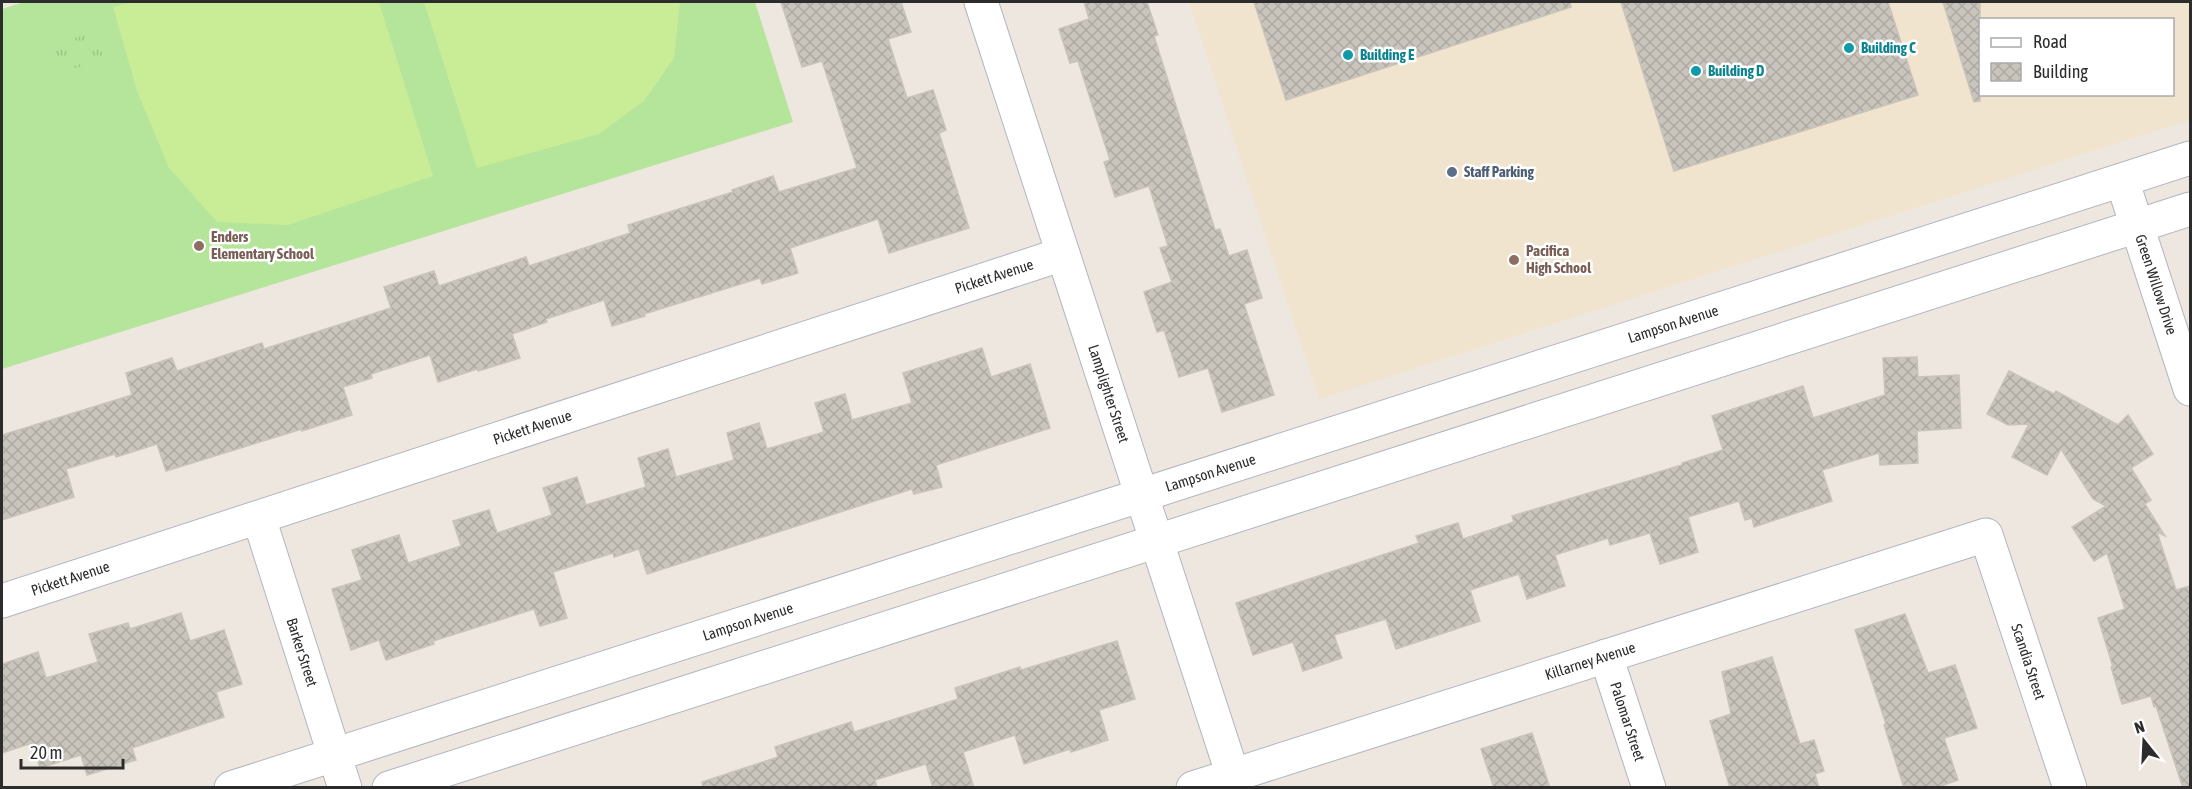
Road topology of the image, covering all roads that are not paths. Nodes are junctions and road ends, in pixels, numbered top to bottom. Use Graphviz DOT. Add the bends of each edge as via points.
graph roads {
  1 [pos="981,2"];
  2 [pos="2190,158"];
  3 [pos="2122,180"];
  4 [pos="2190,209"];
  5 [pos="2136,226"];
  6 [pos="1063,254"];
  7 [pos="2190,389"];
  8 [pos="1141,496"];
  9 [pos="259,519"];
  10 [pos="1986,535"];
  11 [pos="1156,542"];
  12 [pos="2,601"];
  13 [pos="1606,656"];
  14 [pos="334,754"];
  15 [pos="1235,781"];
  16 [pos="231,788"];
  17 [pos="345,788"];
  18 [pos="389,788"];
  19 [pos="1193,788"];
  20 [pos="1649,788"];
  21 [pos="2070,788"];
  1 -- 6 [label="main road, Lamplighter Street"];
  2 -- 3 [label="main road, Lampson Avenue"];
  3 -- 5 [label="main road, Green Willow Drive"];
  3 -- 8 [label="main road, Lampson Avenue"];
  4 -- 5 [label="main road"];
  5 -- 7 [label="main road, Green Willow Drive"];
  5 -- 11 [label="main road"];
  6 -- 8 [label="main road, Lamplighter Street"];
  6 -- 9 [label="main road, Pickett Avenue"];
  8 -- 11 [label="main road, Lamplighter Street"];
  8 -- 14 [label="main road, Lampson Avenue"];
  9 -- 12 [label="main road, Pickett Avenue"];
  9 -- 14 [label="main road, Barker Street"];
  10 -- 13 [label="main road, Killarney Avenue"];
  10 -- 21 [label="main road, Scandia Street"];
  11 -- 15 [label="main road, Lamplighter Street"];
  11 -- 18 [label="main road"];
  13 -- 15 [label="main road, Killarney Avenue"];
  13 -- 20 [label="main road, Palomar Street"];
  14 -- 16 [label="main road, Lampson Avenue"];
  14 -- 17 [label="main road, Barker Street"];
  15 -- 19 [label="main road, Killarney Avenue"];
}
